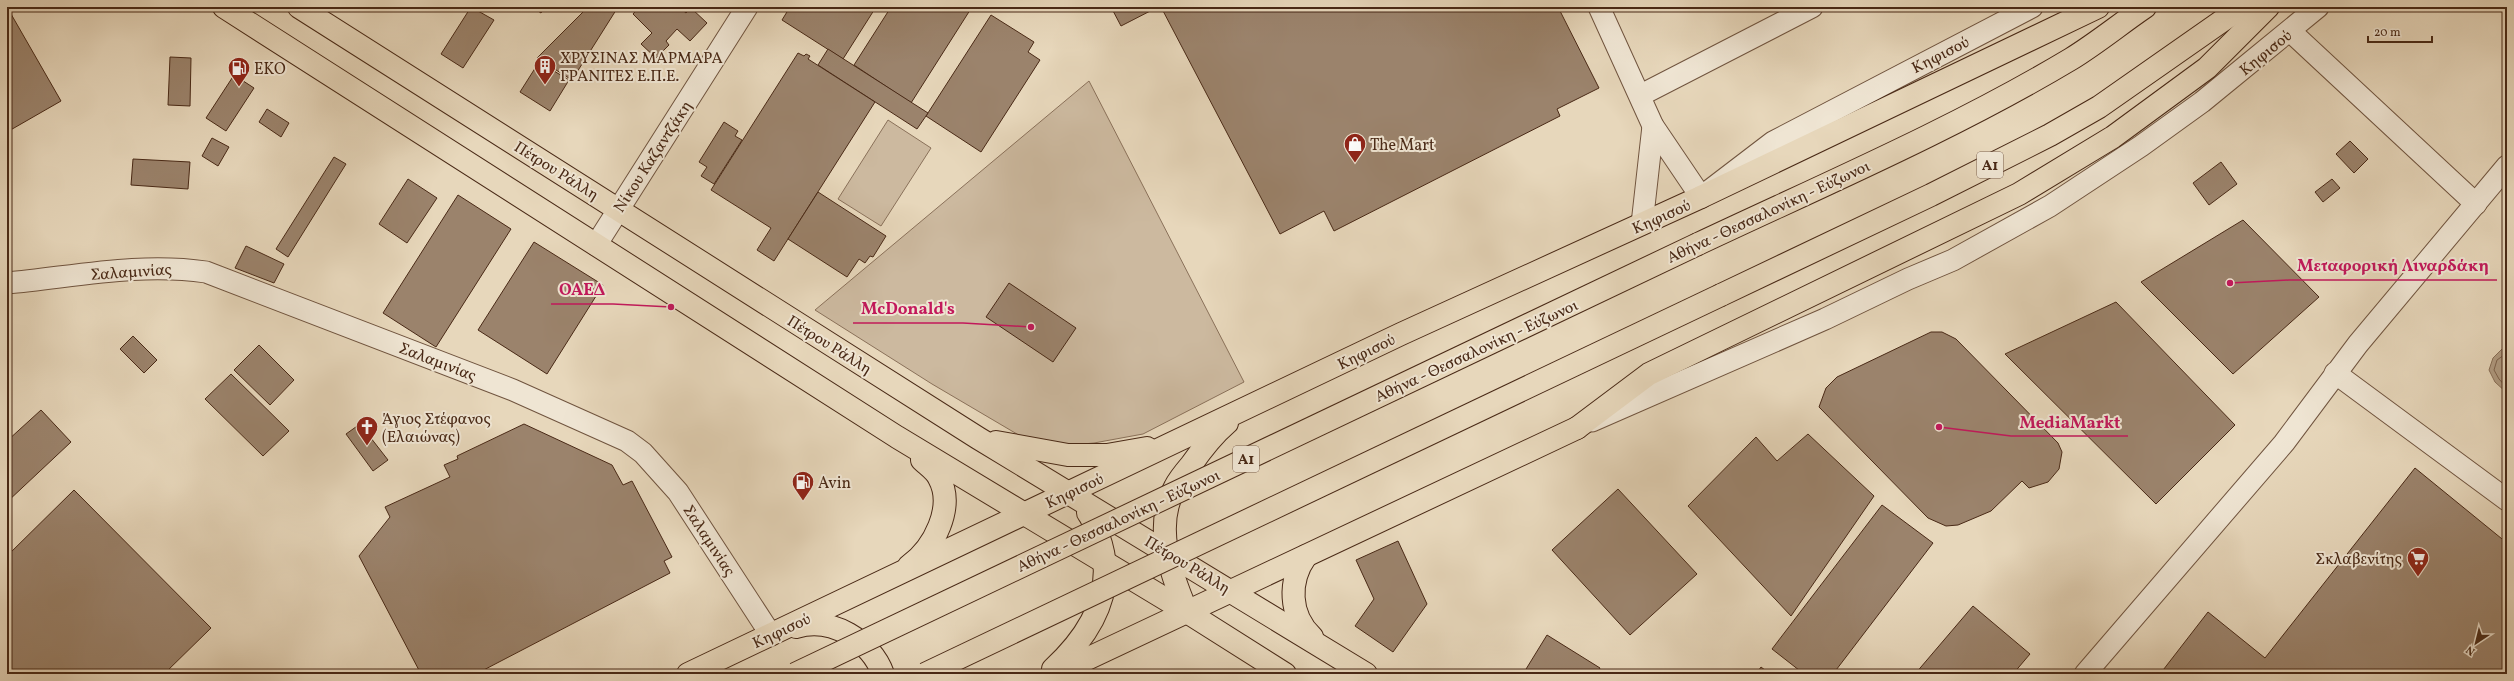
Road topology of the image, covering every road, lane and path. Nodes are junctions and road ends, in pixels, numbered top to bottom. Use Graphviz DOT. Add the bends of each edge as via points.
graph roads {
  1 [pos="224,7"];
  2 [pos="299,7"];
  3 [pos="747,7"];
  4 [pos="1599,7"];
  5 [pos="1812,7"];
  6 [pos="2032,7"];
  7 [pos="2098,7"];
  8 [pos="2145,7"];
  9 [pos="2242,7"];
  10 [pos="2268,7"];
  11 [pos="2318,7"];
  12 [pos="2290,31"];
  13 [pos="1641,95"];
  14 [pos="1653,126"];
  15 [pos="2507,166"];
  16 [pos="1700,197"];
  17 [pos="2476,204"];
  18 [pos="618,209"];
  19 [pos="1642,224"];
  20 [pos="596,245"];
  21 [pos="7,283"];
  22 [pos="2335,373"];
  23 [pos="1268,398"];
  24 [pos="1577,428"];
  25 [pos="897,437"];
  26 [pos="978,438"];
  27 [pos="1174,443"];
  28 [pos="1070,492"];
  29 [pos="2507,500"];
  30 [pos="1024,514"];
  31 [pos="1166,551"];
  32 [pos="1306,556"];
  33 [pos="1106,563"];
  34 [pos="890,579"];
  35 [pos="1231,591"];
  36 [pos="1187,612"];
  37 [pos="771,635"];
  38 [pos="1324,647"];
  39 [pos="688,674"];
  40 [pos="795,674"];
  41 [pos="884,674"];
  42 [pos="925,674"];
  43 [pos="1048,674"];
  44 [pos="1055,674"];
  45 [pos="1286,674"];
  46 [pos="1366,674"];
  47 [pos="2085,674"];
  1 -- 20 [label="main road"];
  2 -- 18 [label="main road, Πέτρου Ράλλη"];
  3 -- 18 [label="street, Νίκου Καζαντζάκη"];
  4 -- 13 [label="street"];
  5 -- 13 [label="street"];
  6 -- 16 [label="street, Κηφισού" via="1773,142"];
  7 -- 16 [label="main road"];
  8 -- 40 [label="main road, Αθήνα - Θεσσαλονίκη - Εύζωνοι / Α1, bridge" via="2072,58 2024,86 1907,145"];
  9 -- 42 [label="main road, Α1, bridge" via="2099,107 2050,135 1931,195"];
  10 -- 24 [label="main road" via="2207,68 2113,137 2019,194 1649,374"];
  11 -- 12 [label="street, Κηφισού"];
  12 -- 17 [label="street"];
  12 -- 24 [label="street, Κηφισού" via="2202,102 2141,146 2012,228 1953,260 1825,319"];
  13 -- 14 [label="street"];
  14 -- 16 [label="street"];
  14 -- 19 [label="street"];
  15 -- 17 [label="street"];
  16 -- 19 [label="main road, Κηφισού"];
  17 -- 22 [label="street"];
  18 -- 20 [label="street, Νίκου Καζαντζάκη"];
  18 -- 26 [label="main road, Πέτρου Ράλλη"];
  19 -- 23 [label="main road, Κηφισού"];
  20 -- 25 [label="main road"];
  21 -- 37 [label="street, Σαλαμινίας" via="134,268 182,268 206,272 513,390 611,432 643,453 678,492"];
  22 -- 29 [label="street"];
  22 -- 47 [label="street" via="2284,443"];
  23 -- 27 [label="main road, Κηφισού"];
  23 -- 31 [label="main road" via="1239,413 1214,434 1174,487 1165,520"];
  24 -- 32 [label="main road, Κηφισού"];
  25 -- 30 [label="main road"];
  25 -- 34 [label="main road" via="939,476 946,503 939,526 926,547 912,564"];
  26 -- 27 [label="main road" via="1055,455 1107,455"];
  26 -- 28 [label="main road, Πέτρου Ράλλη"];
  27 -- 28 [label="main road, Κηφισού"];
  28 -- 30 [label="main road, Κηφισού"];
  28 -- 31 [label="main road, Πέτρου Ράλλη"];
  28 -- 33 [label="main road" via="1091,516"];
  30 -- 33 [label="main road"];
  30 -- 34 [label="main road, Κηφισού"];
  31 -- 35 [label="main road, Πέτρου Ράλλη"];
  31 -- 36 [label="main road"];
  32 -- 35 [label="main road, Κηφισού"];
  32 -- 38 [label="main road" via="1300,564 1294,583 1293,603 1298,619 1308,633"];
  33 -- 36 [label="main road"];
  33 -- 43 [label="main road" via="1102,594 1090,626 1080,641"];
  34 -- 37 [label="main road, Κηφισού"];
  35 -- 36 [label="main road, Κηφισού"];
  35 -- 38 [label="main road, Πέτρου Ράλλη"];
  36 -- 44 [label="main road, Κηφισού"];
  36 -- 45 [label="main road"];
  37 -- 39 [label="main road, Κηφισού"];
  37 -- 41 [label="main road" via="816,624 832,627 859,641 880,664"];
  38 -- 46 [label="main road, Πέτρου Ράλλη"];
}
